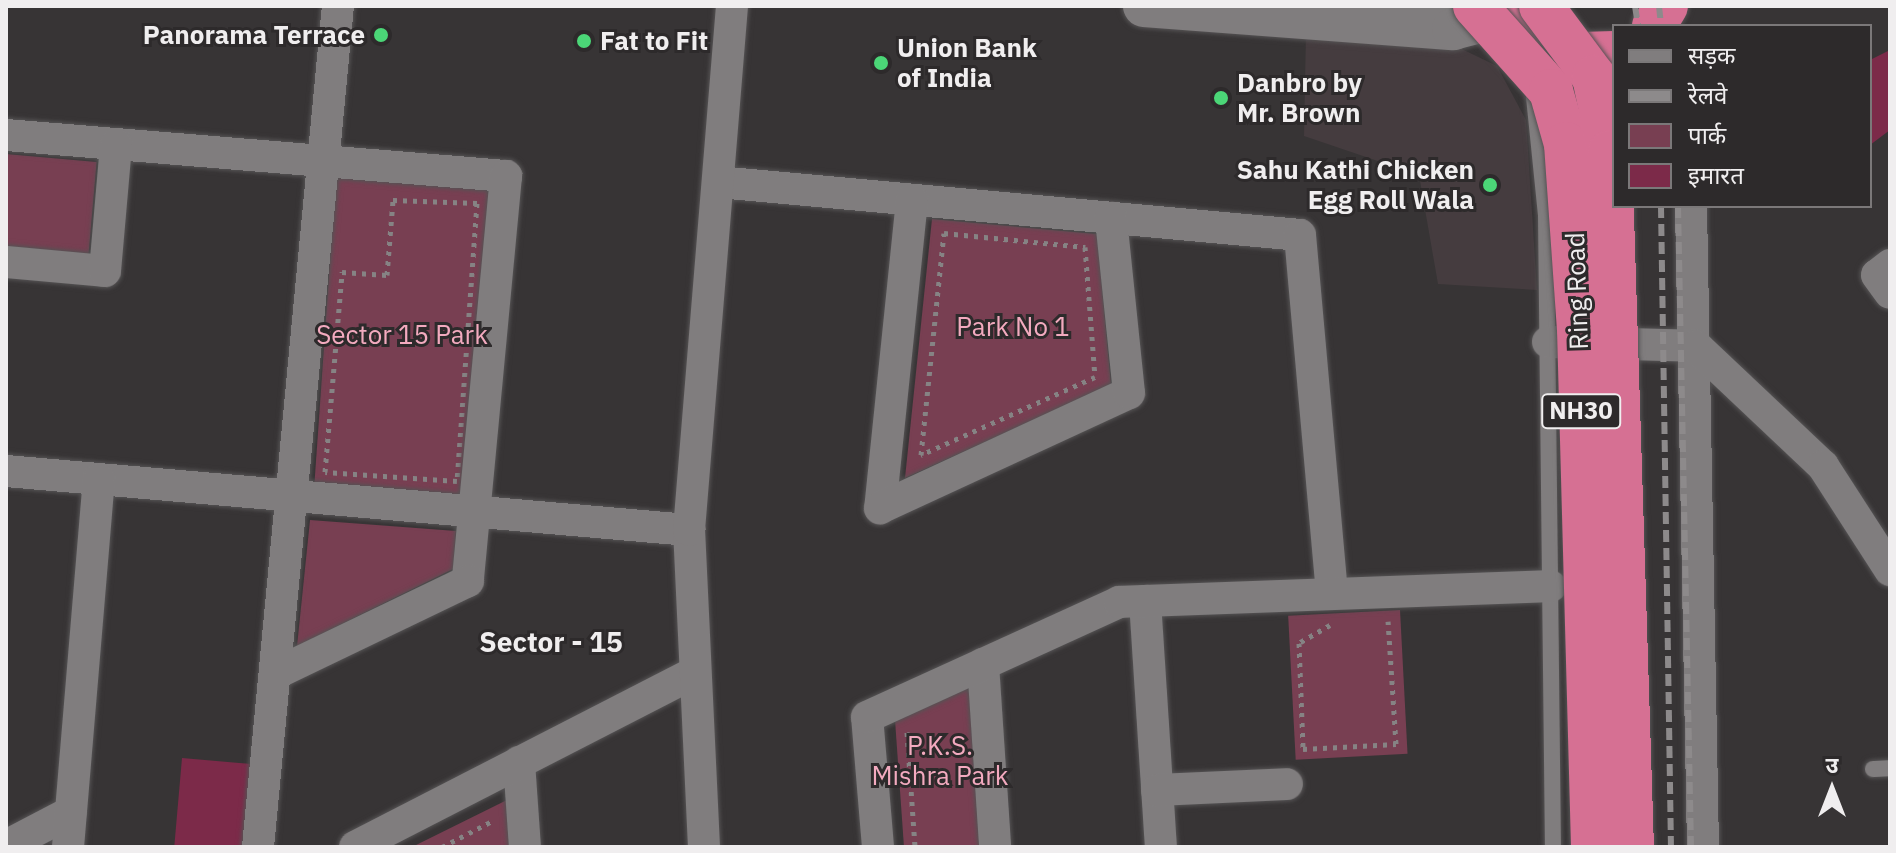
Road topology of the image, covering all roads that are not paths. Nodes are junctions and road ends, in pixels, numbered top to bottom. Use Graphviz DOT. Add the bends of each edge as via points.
graph roads {
  1 [pos="338,6"];
  2 [pos="732,6"];
  3 [pos="1666,6"];
  4 [pos="1163,7"];
  5 [pos="1494,13"];
  6 [pos="1655,24"];
  7 [pos="1612,53"];
  8 [pos="1549,55"];
  9 [pos="1534,98"];
  10 [pos="6,135"];
  11 [pos="116,144"];
  12 [pos="327,161"];
  13 [pos="718,182"];
  14 [pos="912,200"];
  15 [pos="1691,208"];
  16 [pos="1111,218"];
  17 [pos="6,262"];
  18 [pos="1890,265"];
  19 [pos="1890,293"];
  20 [pos="1548,342"];
  21 [pos="1696,346"];
  22 [pos="6,471"];
  23 [pos="99,479"];
  24 [pos="294,496"];
  25 [pos="478,512"];
  26 [pos="1878,526"];
  27 [pos="689,530"];
  28 [pos="1890,570"];
  29 [pos="1551,586"];
  30 [pos="1145,601"];
  31 [pos="1333,609"];
  32 [pos="983,664"];
  33 [pos="277,673"];
  34 [pos="692,674"];
  35 [pos="519,762"];
  36 [pos="1287,784"];
  37 [pos="1157,790"];
  38 [pos="71,812"];
  39 [pos="391,838"];
  40 [pos="6,846"];
  41 [pos="68,847"];
  42 [pos="258,847"];
  43 [pos="355,847"];
  44 [pos="525,847"];
  45 [pos="704,847"];
  46 [pos="878,847"];
  47 [pos="995,847"];
  48 [pos="1161,847"];
  49 [pos="1553,847"];
  50 [pos="1593,847"];
  51 [pos="1632,847"];
  52 [pos="1703,847"];
  1 -- 12 [label="street"];
  2 -- 13 [label="street"];
  3 -- 6 [label="highway"];
  4 -- 5 [label="street"];
  5 -- 8 [label="highway"];
  5 -- 9 [label="street" via="1503,53"];
  5 -- 50 [label="highway, Ring Road / NH30, bridge" via="1551,91 1566,144 1579,329"];
  5 -- 51 [label="highway, Ring Road / NH30, bridge" via="1594,77 1610,152"];
  7 -- 8 [label="highway"];
  8 -- 9 [label="lane"];
  9 -- 20 [label="lane"];
  10 -- 11 [label="street"];
  11 -- 12 [label="street"];
  11 -- 17 [label="street" via="105,271"];
  12 -- 24 [label="street"];
  12 -- 25 [label="street" via="506,176"];
  13 -- 14 [label="street"];
  13 -- 27 [label="street"];
  14 -- 16 [label="street"];
  14 -- 16 [label="street" via="880,508 1129,393"];
  15 -- 21 [label="street"];
  16 -- 31 [label="street" via="1300,235"];
  18 -- 19 [label="street" via="1877,275"];
  20 -- 21 [label="street"];
  20 -- 29 [label="lane"];
  21 -- 26 [label="street"];
  21 -- 52 [label="street"];
  22 -- 23 [label="street"];
  23 -- 24 [label="street"];
  23 -- 38 [label="street"];
  24 -- 25 [label="street"];
  24 -- 33 [label="street"];
  25 -- 27 [label="street"];
  25 -- 33 [label="street" via="468,581"];
  26 -- 28 [label="street"];
  27 -- 34 [label="street"];
  29 -- 31 [label="street"];
  29 -- 49 [label="lane"];
  30 -- 31 [label="street"];
  30 -- 32 [label="street" via="1119,602"];
  30 -- 37 [label="street"];
  32 -- 46 [label="street" via="867,717"];
  32 -- 47 [label="street"];
  33 -- 42 [label="street"];
  34 -- 35 [label="street"];
  34 -- 45 [label="street"];
  35 -- 39 [label="street"];
  35 -- 44 [label="street"];
  36 -- 37 [label="street"];
  37 -- 48 [label="street"];
  38 -- 40 [label="street"];
  38 -- 41 [label="street"];
  39 -- 43 [label="street"];
}
